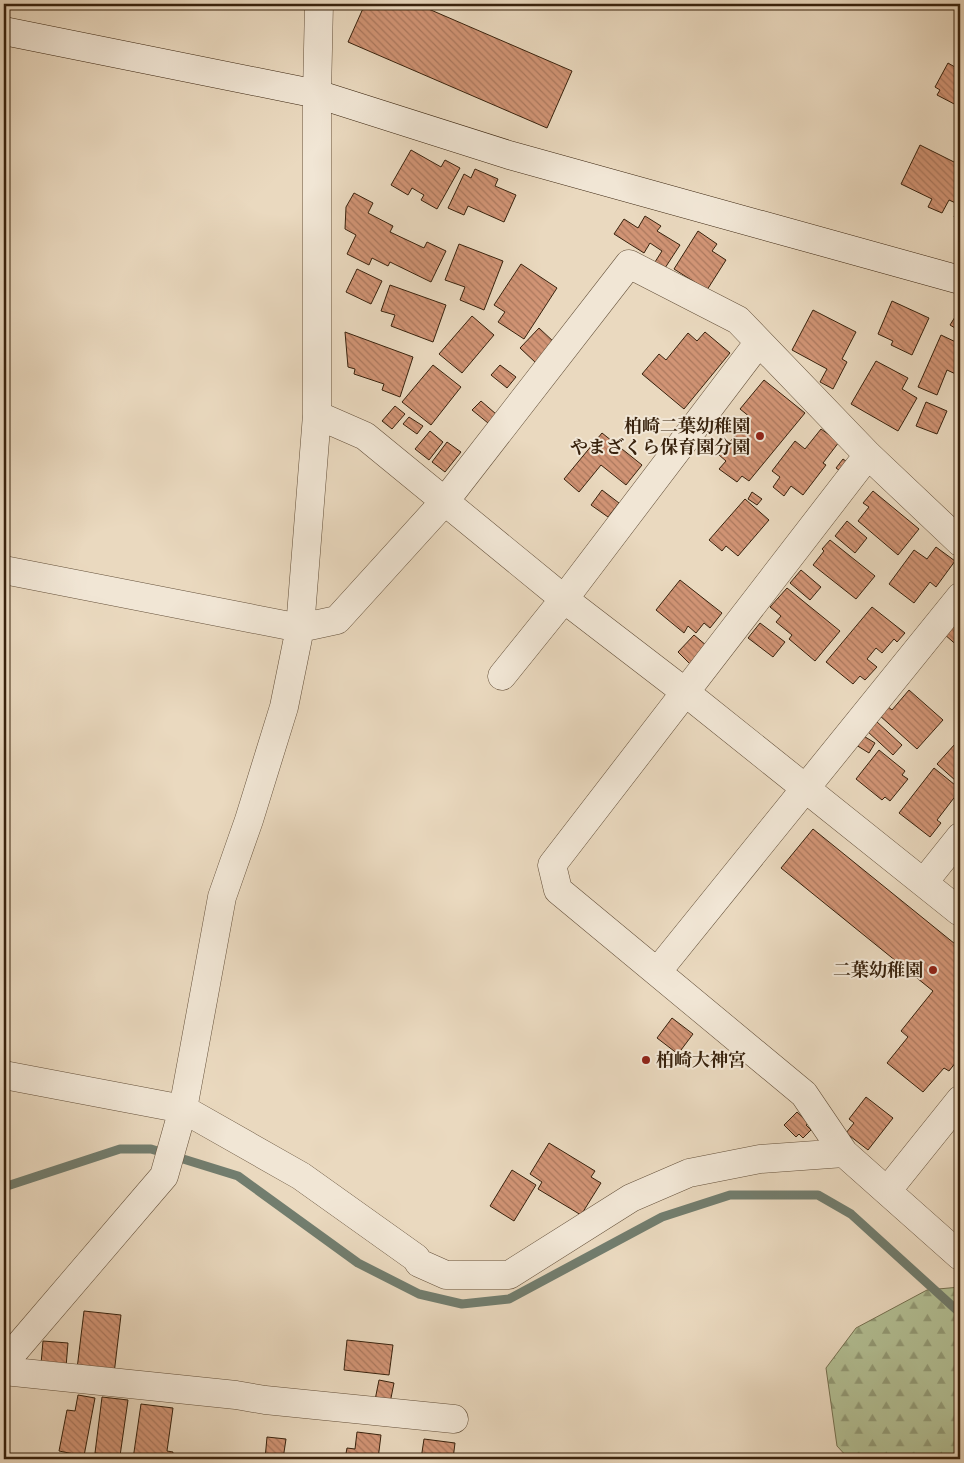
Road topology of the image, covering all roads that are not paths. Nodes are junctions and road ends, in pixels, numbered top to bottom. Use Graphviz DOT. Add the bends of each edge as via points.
graph roads {
  1 [pos="319,4"];
  2 [pos="4,32"];
  3 [pos="316,94"];
  4 [pos="960,280"];
  5 [pos="759,342"];
  6 [pos="317,415"];
  7 [pos="868,455"];
  8 [pos="445,501"];
  9 [pos="960,542"];
  10 [pos="4,570"];
  11 [pos="960,597"];
  12 [pos="564,599"];
  13 [pos="300,628"];
  14 [pos="502,676"];
  15 [pos="685,692"];
  16 [pos="805,788"];
  17 [pos="960,837"];
  18 [pos="924,882"];
  19 [pos="960,912"];
  20 [pos="657,972"];
  21 [pos="4,1075"];
  22 [pos="960,1100"];
  23 [pos="183,1109"];
  24 [pos="844,1153"];
  25 [pos="887,1192"];
  26 [pos="960,1256"];
  27 [pos="4,1363"];
  28 [pos="4,1371"];
  29 [pos="454,1419"];
  1 -- 3 [label="street"];
  2 -- 3 [label="street"];
  3 -- 4 [label="street" via="508,155"];
  3 -- 6 [label="street"];
  5 -- 7 [label="street"];
  5 -- 8 [label="street" via="738,320 629,264"];
  5 -- 12 [label="street"];
  6 -- 8 [label="street" via="365,436"];
  6 -- 13 [label="street"];
  7 -- 9 [label="street"];
  7 -- 15 [label="street"];
  8 -- 12 [label="street"];
  8 -- 13 [label="street" via="337,620"];
  10 -- 13 [label="street"];
  11 -- 16 [label="street"];
  12 -- 14 [label="street"];
  12 -- 15 [label="street"];
  13 -- 23 [label="street" via="284,707 250,820 222,897"];
  15 -- 16 [label="street"];
  15 -- 20 [label="street" via="552,864 558,890"];
  16 -- 18 [label="street"];
  16 -- 20 [label="street"];
  17 -- 18 [label="street"];
  18 -- 19 [label="street"];
  20 -- 24 [label="street" via="804,1094"];
  21 -- 23 [label="street"];
  22 -- 25 [label="street"];
  23 -- 24 [label="street" via="301,1176 416,1258 418,1263 446,1275 508,1275 631,1198 689,1173 760,1159"];
  23 -- 27 [label="street" via="164,1176"];
  24 -- 25 [label="street"];
  25 -- 26 [label="street"];
  28 -- 29 [label="street"];
}
